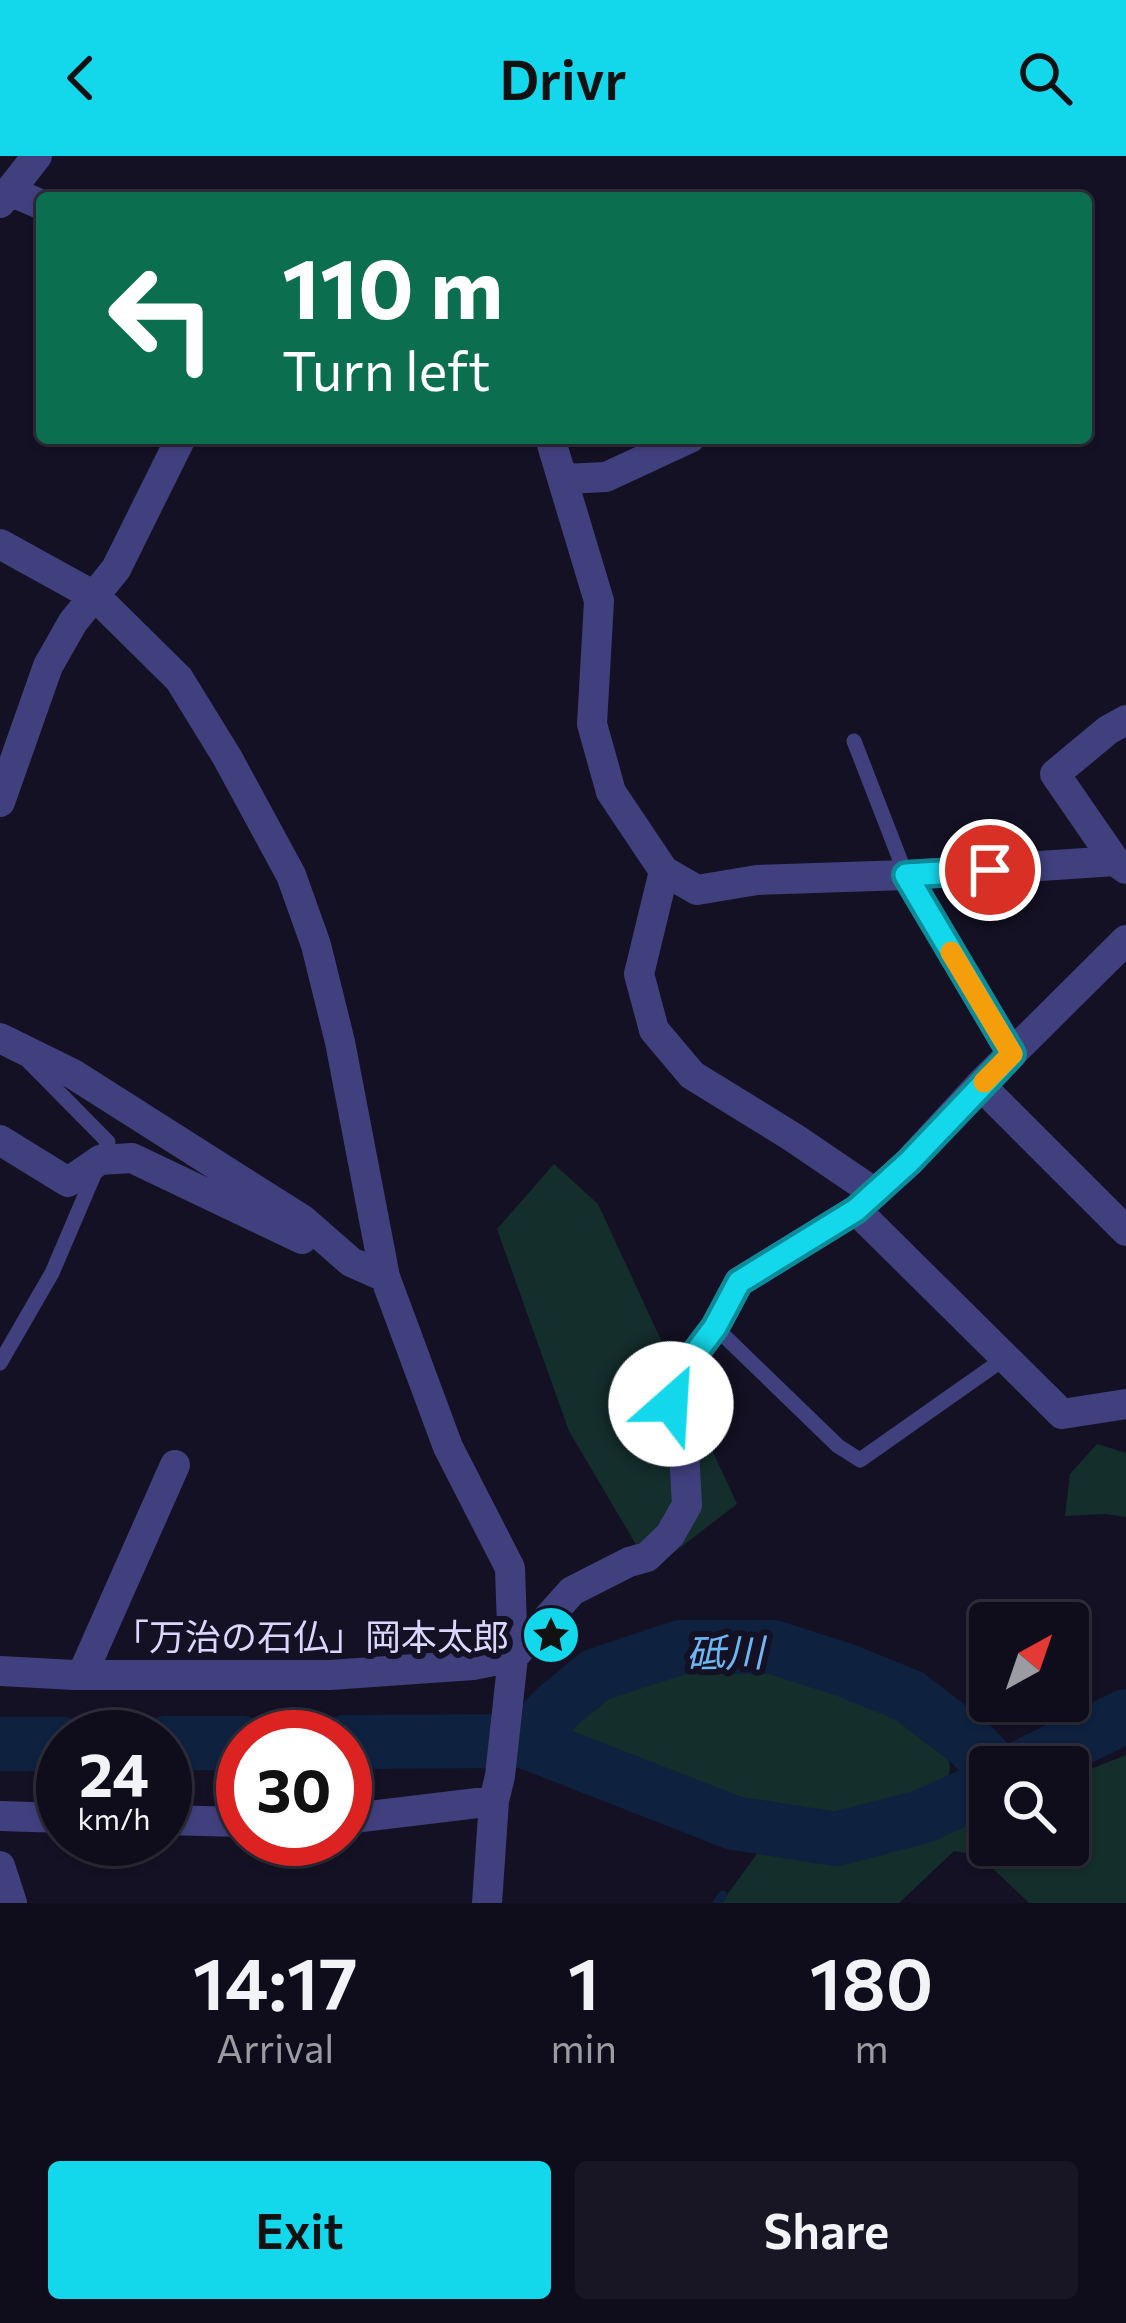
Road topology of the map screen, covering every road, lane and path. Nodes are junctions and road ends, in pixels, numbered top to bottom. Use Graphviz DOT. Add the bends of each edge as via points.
graph roads {
  1 [pos="37,156"];
  2 [pos="5,197"];
  3 [pos="36,204"];
  4 [pos="178,444"];
  5 [pos="552,444"];
  6 [pos="677,444"];
  7 [pos="564,479"];
  8 [pos="0,544"];
  9 [pos="96,597"];
  10 [pos="1126,720"];
  11 [pos="854,741"];
  12 [pos="0,802"];
  13 [pos="1121,865"];
  14 [pos="664,871"];
  15 [pos="906,875"];
  16 [pos="1123,950"];
  17 [pos="7,1042"];
  18 [pos="1012,1054"];
  19 [pos="980,1085"];
  20 [pos="0,1140"];
  21 [pos="100,1160"];
  22 [pos="866,1201"];
  23 [pos="1126,1232"];
  24 [pos="351,1262"];
  25 [pos="386,1276"];
  26 [pos="715,1327"];
  27 [pos="1005,1358"];
  28 [pos="0,1363"];
  29 [pos="1126,1404"];
  30 [pos="176,1466"];
  31 [pos="512,1666"];
  32 [pos="0,1671"];
  33 [pos="82,1675"];
  34 [pos="497,1788"];
  35 [pos="372,1813"];
  36 [pos="0,1816"];
  37 [pos="36,1817"];
  38 [pos="0,1866"];
  39 [pos="12,1903"];
  40 [pos="487,1903"];
  1 -- 2 [label="street"];
  2 -- 3 [label="street"];
  4 -- 9 [label="street"];
  5 -- 7 [label="street"];
  6 -- 7 [label="street" via="606,477"];
  7 -- 14 [label="street" via="599,601 592,724 611,793"];
  8 -- 9 [label="street"];
  9 -- 12 [label="street" via="47,666"];
  9 -- 25 [label="street" via="179,679 290,875 340,1042"];
  10 -- 13 [label="street" via="1055,774"];
  11 -- 15 [label="lane"];
  13 -- 15 [label="street"];
  14 -- 15 [label="street" via="697,890"];
  14 -- 22 [label="street" via="639,974 654,1030 692,1075 794,1138"];
  15 -- 18 [label="lane"];
  16 -- 18 [label="street"];
  17 -- 21 [label="lane" via="108,1142"];
  17 -- 24 [label="street" via="73,1074 303,1220"];
  18 -- 19 [label="street"];
  19 -- 22 [label="street"];
  19 -- 23 [label="street"];
  20 -- 21 [label="street" via="68,1182"];
  21 -- 24 [label="street" via="132,1158"];
  21 -- 28 [label="lane" via="52,1273"];
  22 -- 26 [label="street" via="739,1282"];
  22 -- 27 [label="street"];
  24 -- 25 [label="street"];
  25 -- 31 [label="street" via="448,1447 510,1568"];
  26 -- 27 [label="lane" via="860,1460"];
  26 -- 31 [label="street" via="675,1380 671,1404 683,1433 687,1505 670,1535 647,1557 572,1591"];
  27 -- 29 [label="street" via="1062,1414"];
  30 -- 33 [label="street"];
  31 -- 33 [label="street" via="330,1676"];
  31 -- 34 [label="street"];
  32 -- 33 [label="street"];
  34 -- 35 [label="street"];
  34 -- 40 [label="street"];
  36 -- 37 [label="street"];
  38 -- 39 [label="street"];
}
